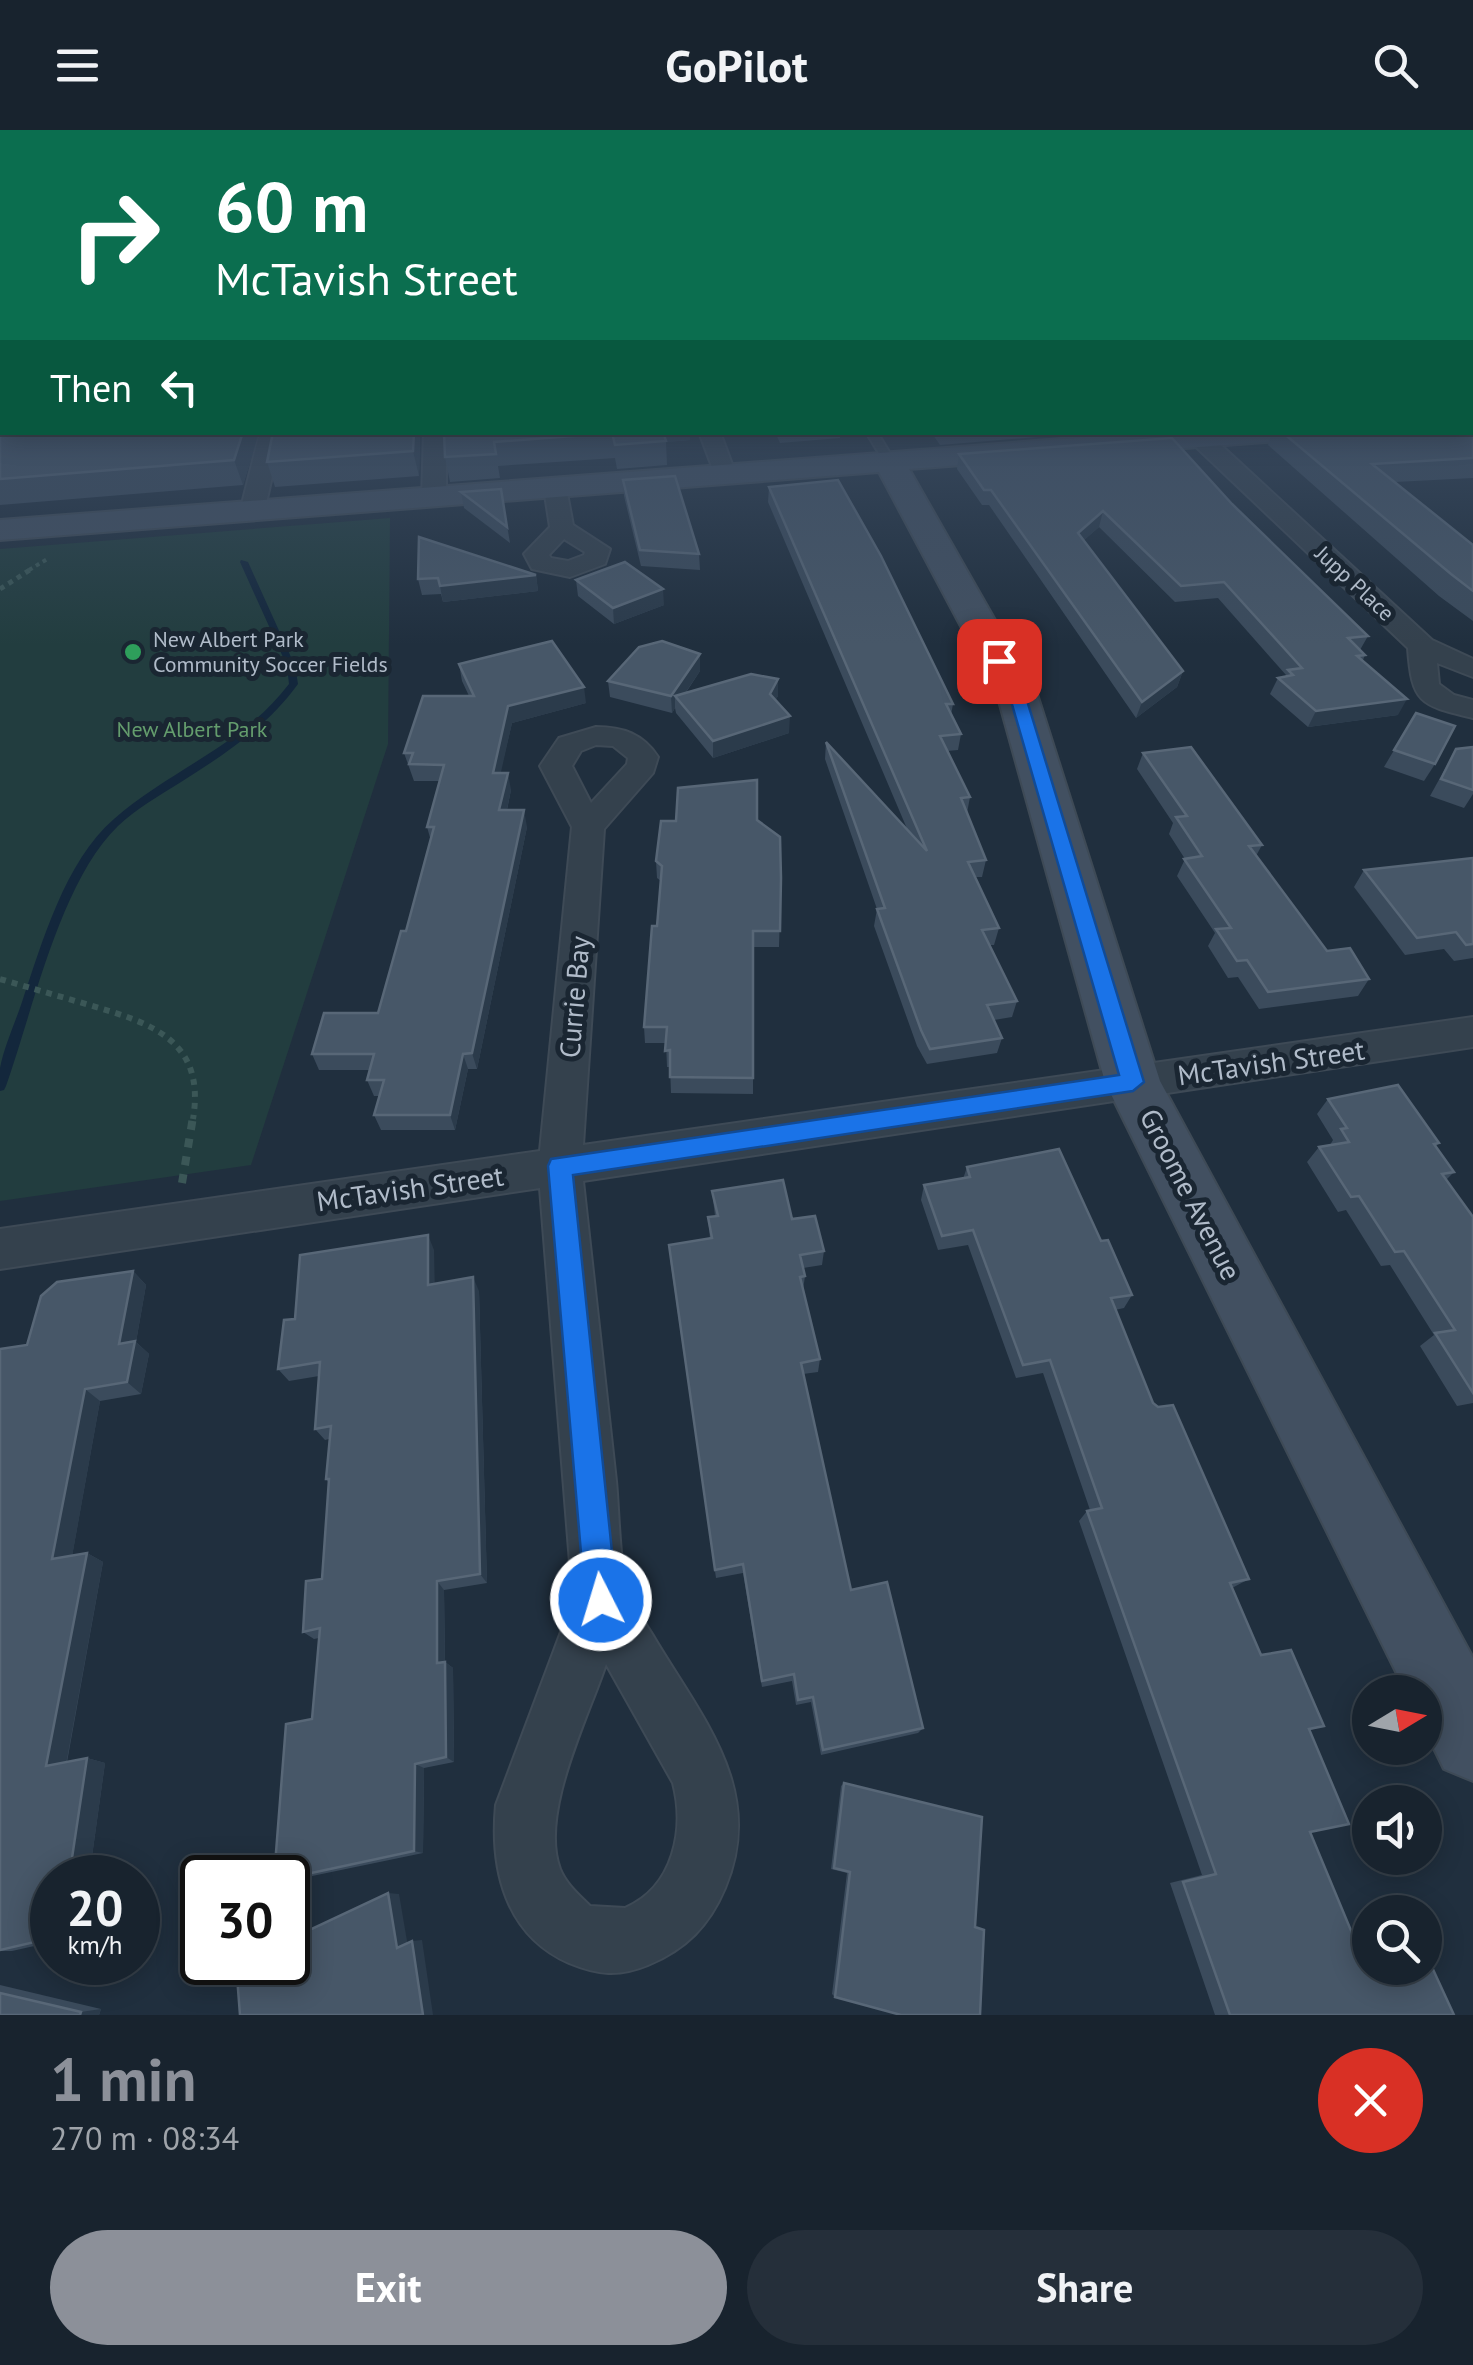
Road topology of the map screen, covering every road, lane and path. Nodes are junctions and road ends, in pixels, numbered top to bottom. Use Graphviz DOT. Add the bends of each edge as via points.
graph roads {
  1 [pos="262,469"];
  2 [pos="434,469"];
  3 [pos="723,469"];
  4 [pos="760,469"];
  5 [pos="892,469"];
  6 [pos="1234,469"];
  7 [pos="725,475"];
  8 [pos="555,488"];
  9 [pos="434,498"];
  10 [pos="252,512"];
  11 [pos="562,528"];
  12 [pos="0,530"];
  13 [pos="1422,646"];
  14 [pos="1473,669"];
  15 [pos="1473,709"];
  16 [pos="588,827"];
  17 [pos="0,979"];
  18 [pos="1473,1032"];
  19 [pos="1133,1082"];
  20 [pos="560,1166"];
  21 [pos="174,1223"];
  22 [pos="0,1249"];
  23 [pos="601,1600"];
  24 [pos="1473,1740"];
  1 -- 10 [label="street"];
  2 -- 9 [label="street"];
  3 -- 7 [label="street"];
  4 -- 7 [label="street"];
  5 -- 19 [label="street, Groome Avenue" via="1017,694"];
  6 -- 13 [label="street, Jupp Place"];
  7 -- 8 [label="street"];
  8 -- 9 [label="street"];
  8 -- 11 [label="street"];
  9 -- 10 [label="street"];
  10 -- 12 [label="street"];
  13 -- 14 [label="street, Jupp Place"];
  13 -- 15 [label="street" via="1424,687 1444,702"];
  16 -- 20 [label="street, Currie Bay"];
  17 -- 21 [label="path" via="158,1028 188,1058 196,1094"];
  18 -- 19 [label="street, McTavish Street"];
  19 -- 20 [label="street, McTavish Street"];
  19 -- 24 [label="street, Groome Avenue"];
  20 -- 21 [label="street, McTavish Street"];
  20 -- 23 [label="street, Currie Bay"];
  21 -- 22 [label="street, McTavish Street"];
  23 -- 23 [label="street" via="527,1805 524,1841 529,1876 567,1929 595,1941 626,1941 656,1928 680,1906 708,1840 709,1804 700,1772"];
}
